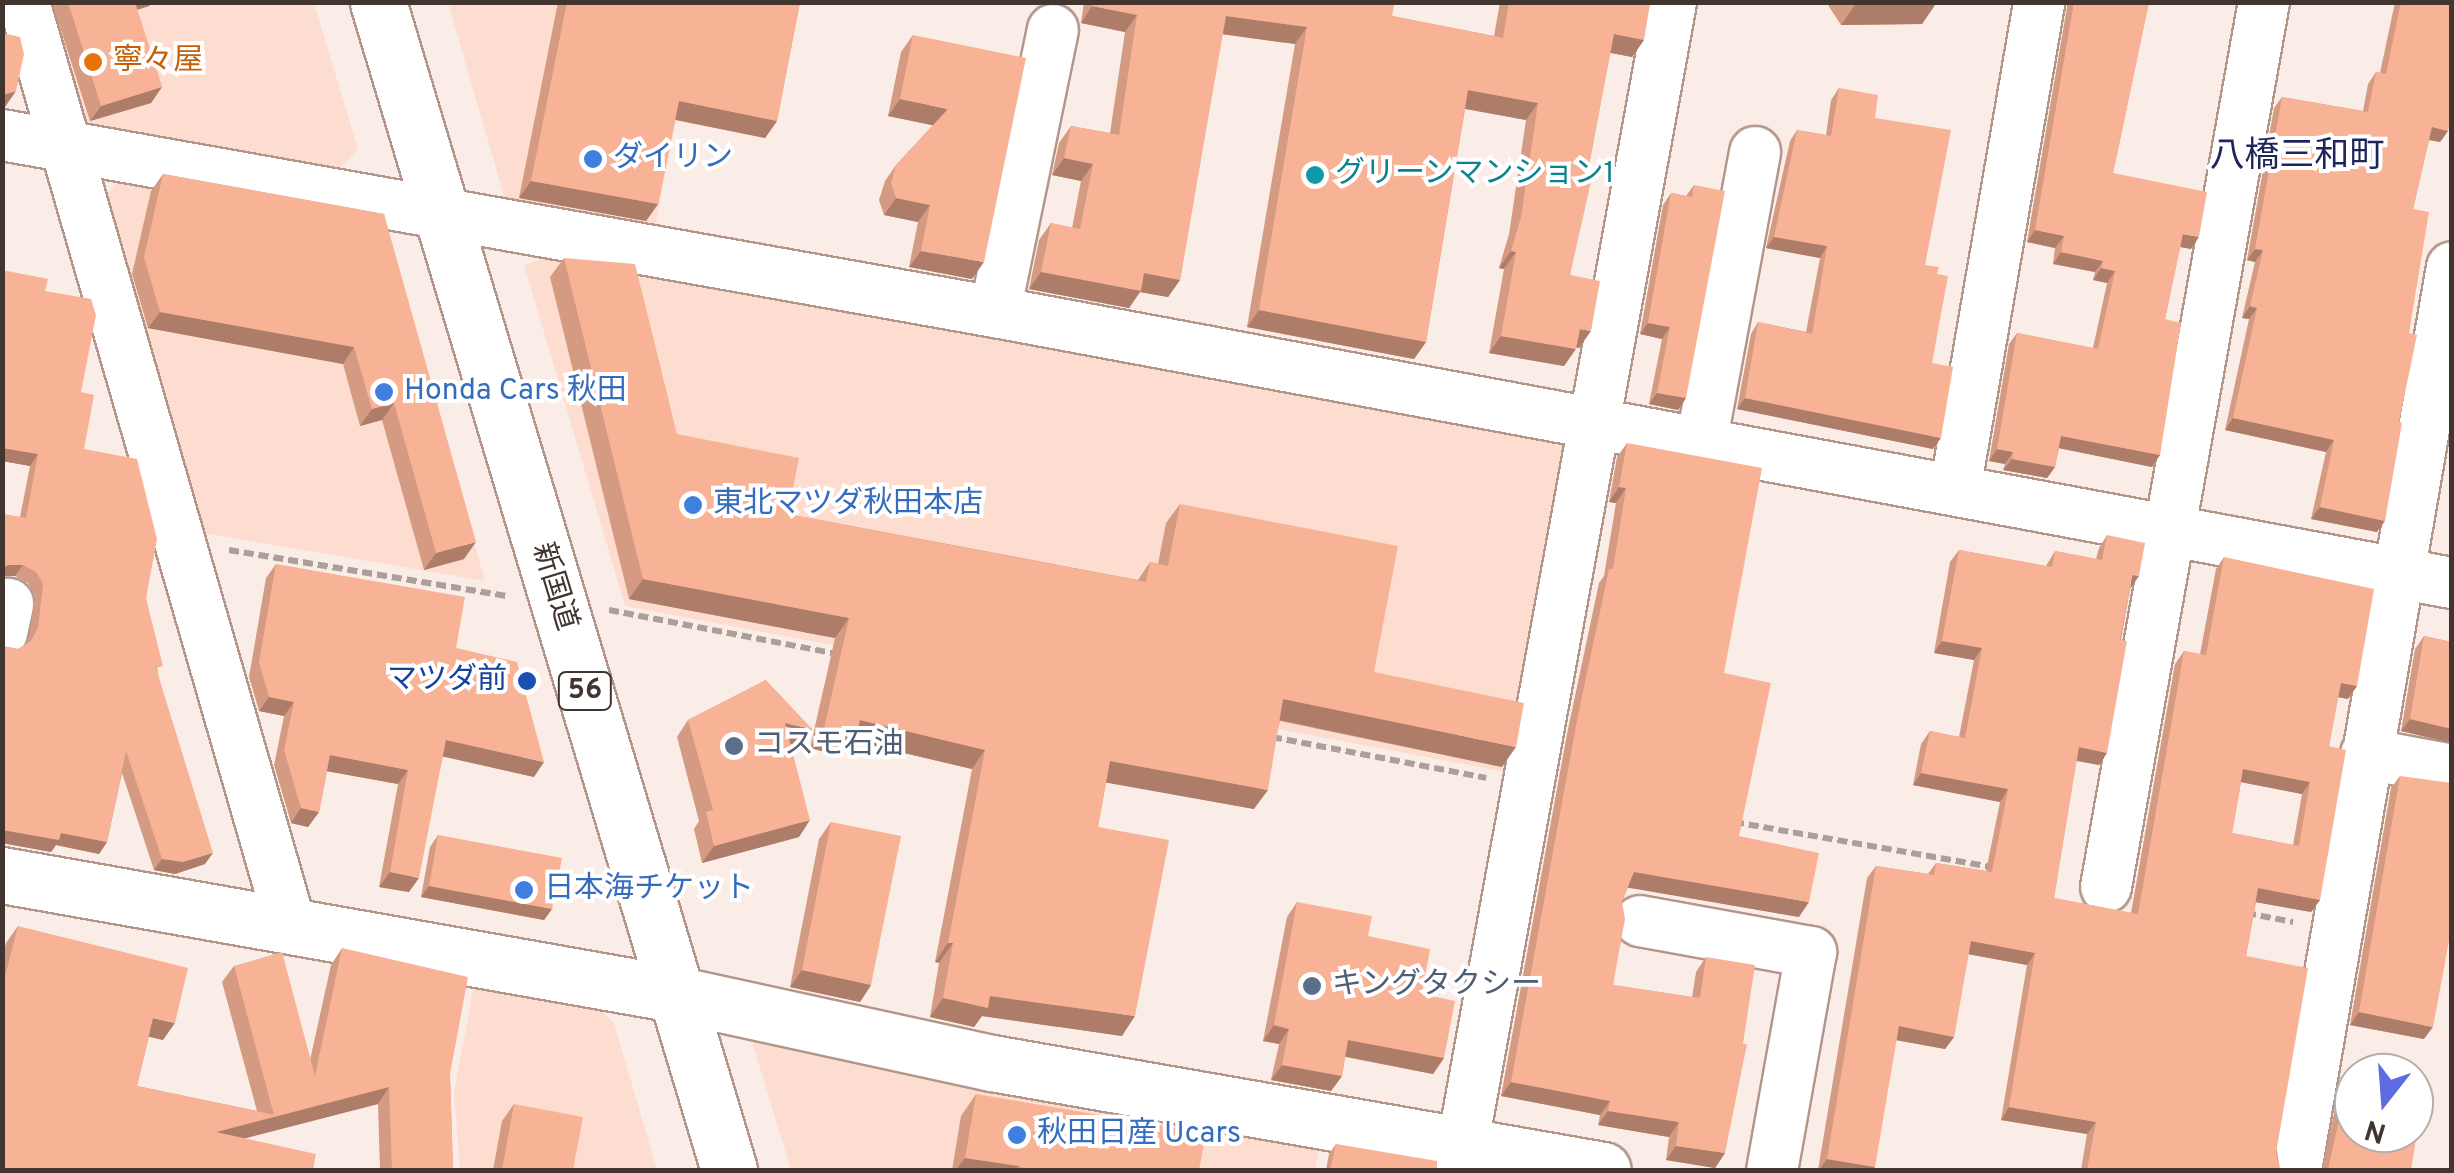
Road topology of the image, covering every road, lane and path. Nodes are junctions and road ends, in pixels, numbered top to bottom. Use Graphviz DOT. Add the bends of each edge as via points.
graph roads {
  1 [pos="24,2"];
  2 [pos="378,2"];
  3 [pos="1671,2"];
  4 [pos="2039,2"];
  5 [pos="2264,2"];
  6 [pos="1053,30"];
  7 [pos="2,135"];
  8 [pos="66,147"];
  9 [pos="1755,152"];
  10 [pos="438,213"];
  11 [pos="2452,267"];
  12 [pos="995,312"];
  13 [pos="1592,426"];
  14 [pos="1701,444"];
  15 [pos="1955,490"];
  16 [pos="2169,528"];
  17 [pos="180,544"];
  18 [pos="2397,574"];
  19 [pos="2452,584"];
  20 [pos="558,601"];
  21 [pos="848,656"];
  22 [pos="1255,734"];
  23 [pos="2366,754"];
  24 [pos="2452,770"];
  25 [pos="1526,785"];
  26 [pos="1720,819"];
  27 [pos="2010,870"];
  28 [pos="2,875"];
  29 [pos="2106,887"];
  30 [pos="2240,912"];
  31 [pos="1640,921"];
  32 [pos="290,927"];
  33 [pos="2336,930"];
  34 [pos="675,994"];
  35 [pos="1460,1158"];
  36 [pos="729,1170"];
  37 [pos="1602,1170"];
  38 [pos="1772,1170"];
  39 [pos="2296,1170"];
  1 -- 8 [label="street"];
  2 -- 10 [label="street, 新国道 / 56"];
  3 -- 13 [label="street"];
  4 -- 15 [label="street"];
  5 -- 16 [label="street"];
  6 -- 12 [label="street"];
  7 -- 8 [label="street"];
  8 -- 10 [label="street"];
  8 -- 17 [label="street"];
  9 -- 14 [label="street"];
  10 -- 12 [label="street"];
  10 -- 20 [label="street, 新国道 / 56"];
  11 -- 18 [label="street"];
  12 -- 13 [label="street"];
  13 -- 14 [label="street"];
  13 -- 25 [label="street"];
  14 -- 15 [label="street"];
  15 -- 16 [label="street"];
  16 -- 18 [label="street"];
  16 -- 29 [label="street"];
  17 -- 20 [label="path"];
  17 -- 32 [label="street"];
  18 -- 19 [label="street"];
  18 -- 23 [label="street"];
  20 -- 21 [label="path"];
  20 -- 34 [label="street, 新国道 / 56"];
  22 -- 25 [label="path"];
  23 -- 24 [label="street"];
  23 -- 33 [label="street"];
  25 -- 35 [label="street"];
  26 -- 27 [label="path"];
  28 -- 32 [label="street"];
  30 -- 33 [label="path"];
  31 -- 38 [label="street" via="1811,952"];
  32 -- 34 [label="street"];
  33 -- 39 [label="street"];
  34 -- 35 [label="street"];
  34 -- 36 [label="street, 新国道 / 56"];
  35 -- 37 [label="street"];
}
